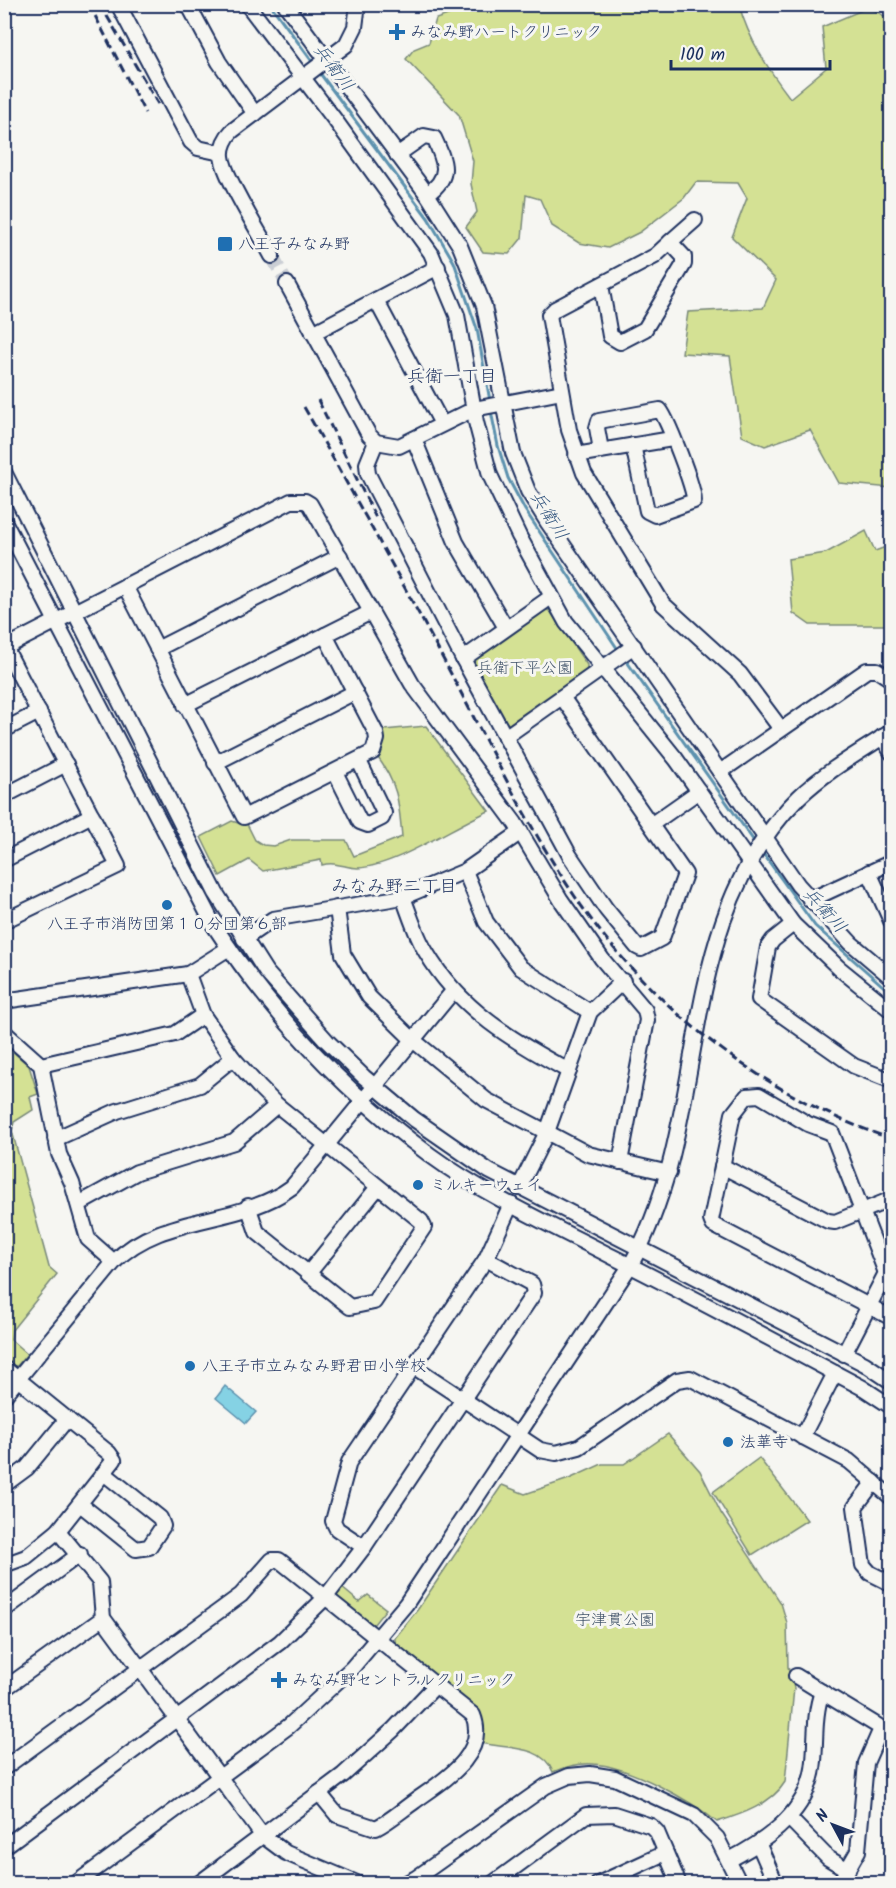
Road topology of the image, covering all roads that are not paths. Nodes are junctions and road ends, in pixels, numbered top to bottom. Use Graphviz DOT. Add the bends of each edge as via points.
graph roads {
  1 [pos="118,4"];
  2 [pos="188,4"];
  3 [pos="247,4"];
  4 [pos="285,4"];
  5 [pos="358,4"];
  6 [pos="317,68"];
  7 [pos="255,114"];
  8 [pos="221,153"];
  9 [pos="397,155"];
  10 [pos="427,194"];
  11 [pos="695,220"];
  12 [pos="670,242"];
  13 [pos="272,256"];
  14 [pos="438,267"];
  15 [pos="287,284"];
  16 [pos="601,285"];
  17 [pos="376,300"];
  18 [pos="314,333"];
  19 [pos="562,392"];
  20 [pos="500,402"];
  21 [pos="478,408"];
  22 [pos="442,424"];
  23 [pos="414,439"];
  24 [pos="672,439"];
  25 [pos="376,442"];
  26 [pos="633,445"];
  27 [pos="601,450"];
  28 [pos="576,455"];
  29 [pos="4,472"];
  30 [pos="4,522"];
  31 [pos="339,556"];
  32 [pos="125,586"];
  33 [pos="551,597"];
  34 [pos="74,612"];
  35 [pos="371,612"];
  36 [pos="57,621"];
  37 [pos="506,628"];
  38 [pos="325,635"];
  39 [pos="5,647"];
  40 [pos="631,647"];
  41 [pos="157,649"];
  42 [pos="463,659"];
  43 [pos="602,668"];
  44 [pos="891,680"];
  45 [pos="355,692"];
  46 [pos="562,697"];
  47 [pos="185,705"];
  48 [pos="39,712"];
  49 [pos="781,729"];
  50 [pos="4,730"];
  51 [pos="887,734"];
  52 [pos="505,736"];
  53 [pos="891,753"];
  54 [pos="359,761"];
  55 [pos="215,763"];
  56 [pos="66,765"];
  57 [pos="335,772"];
  58 [pos="720,772"];
  59 [pos="699,791"];
  60 [pos="4,796"];
  61 [pos="92,815"];
  62 [pos="652,824"];
  63 [pos="521,832"];
  64 [pos="764,839"];
  65 [pos="751,858"];
  66 [pos="4,860"];
  67 [pos="891,862"];
  68 [pos="465,871"];
  69 [pos="868,873"];
  70 [pos="403,897"];
  71 [pos="810,900"];
  72 [pos="337,908"];
  73 [pos="4,921"];
  74 [pos="891,921"];
  75 [pos="794,924"];
  76 [pos="244,939"];
  77 [pos="229,948"];
  78 [pos="868,973"];
  79 [pos="188,974"];
  80 [pos="891,978"];
  81 [pos="623,981"];
  82 [pos="454,990"];
  83 [pos="4,1001"];
  84 [pos="891,1011"];
  85 [pos="590,1012"];
  86 [pos="203,1015"];
  87 [pos="4,1032"];
  88 [pos="413,1040"];
  89 [pos="233,1058"];
  90 [pos="41,1065"];
  91 [pos="569,1071"];
  92 [pos="891,1081"];
  93 [pos="375,1087"];
  94 [pos="364,1102"];
  95 [pos="277,1105"];
  96 [pos="547,1132"];
  97 [pos="56,1139"];
  98 [pos="328,1146"];
  99 [pos="620,1162"];
  100 [pos="722,1166"];
  101 [pos="669,1173"];
  102 [pos="378,1187"];
  103 [pos="519,1188"];
  104 [pos="891,1199"];
  105 [pos="78,1204"];
  106 [pos="511,1204"];
  107 [pos="248,1206"];
  108 [pos="861,1211"];
  109 [pos="639,1250"];
  110 [pos="486,1259"];
  111 [pos="114,1262"];
  112 [pos="630,1266"];
  113 [pos="889,1272"];
  114 [pos="308,1274"];
  115 [pos="868,1307"];
  116 [pos="891,1318"];
  117 [pos="844,1354"];
  118 [pos="414,1366"];
  119 [pos="4,1368"];
  120 [pos="835,1373"];
  121 [pos="18,1380"];
  122 [pos="891,1382"];
  123 [pos="4,1396"];
  124 [pos="463,1398"];
  125 [pos="891,1407"];
  126 [pos="67,1419"];
  127 [pos="518,1435"];
  128 [pos="802,1437"];
  129 [pos="105,1474"];
  130 [pos="874,1482"];
  131 [pos="4,1485"];
  132 [pos="891,1498"];
  133 [pos="80,1504"];
  134 [pos="58,1531"];
  135 [pos="364,1547"];
  136 [pos="80,1554"];
  137 [pos="4,1565"];
  138 [pos="891,1584"];
  139 [pos="325,1598"];
  140 [pos="4,1610"];
  141 [pos="103,1618"];
  142 [pos="378,1639"];
  143 [pos="140,1669"];
  144 [pos="796,1676"];
  145 [pos="435,1686"];
  146 [pos="4,1689"];
  147 [pos="822,1692"];
  148 [pos="178,1720"];
  149 [pos="4,1768"];
  150 [pos="220,1777"];
  151 [pos="319,1793"];
  152 [pos="789,1818"];
  153 [pos="262,1835"];
  154 [pos="759,1845"];
  155 [pos="4,1847"];
  156 [pos="665,1853"];
  157 [pos="729,1860"];
  158 [pos="848,1870"];
  159 [pos="218,1878"];
  160 [pos="75,1884"];
  161 [pos="198,1884"];
  162 [pos="359,1884"];
  163 [pos="404,1884"];
  164 [pos="492,1884"];
  165 [pos="598,1884"];
  166 [pos="679,1884"];
  167 [pos="740,1884"];
  168 [pos="776,1884"];
  169 [pos="839,1884"];
  1 -- 8 [label="street" via="191,142 198,148"];
  2 -- 7 [label="street" via="219,62"];
  3 -- 6 [label="street"];
  4 -- 6 [label="street"];
  5 -- 6 [label="street" via="352,37"];
  6 -- 7 [label="street"];
  6 -- 9 [label="street"];
  6 -- 14 [label="street"];
  7 -- 8 [label="street" via="229,134"];
  8 -- 13 [label="street" via="226,171"];
  9 -- 10 [label="street"];
  9 -- 10 [label="street" via="424,136 434,138 444,175"];
  10 -- 20 [label="street" via="460,246 480,296 490,330"];
  11 -- 12 [label="street"];
  12 -- 16 [label="street" via="655,256"];
  12 -- 16 [label="street" via="684,257 684,264 641,333 620,342 612,340"];
  14 -- 17 [label="street"];
  14 -- 21 [label="street" via="457,315"];
  15 -- 18 [label="street"];
  16 -- 19 [label="street" via="549,315"];
  17 -- 18 [label="street"];
  17 -- 22 [label="street"];
  18 -- 25 [label="street"];
  19 -- 20 [label="street"];
  19 -- 28 [label="street"];
  20 -- 21 [label="street"];
  20 -- 40 [label="street" via="528,491"];
  21 -- 22 [label="street"];
  21 -- 33 [label="street" via="490,475"];
  22 -- 23 [label="street"];
  23 -- 25 [label="street" via="399,446"];
  23 -- 37 [label="street" via="456,542"];
  24 -- 26 [label="street"];
  24 -- 26 [label="street" via="696,496 691,504 654,515 644,507"];
  24 -- 27 [label="street" via="666,416 657,409 599,421"];
  25 -- 42 [label="street" via="367,464 368,474"];
  26 -- 27 [label="street"];
  27 -- 28 [label="street"];
  28 -- 49 [label="street" via="663,604 740,674"];
  29 -- 34 [label="street"];
  30 -- 36 [label="street"];
  31 -- 32 [label="street" via="310,504 291,501"];
  31 -- 35 [label="street"];
  31 -- 41 [label="street"];
  32 -- 34 [label="street"];
  32 -- 41 [label="street"];
  33 -- 37 [label="street"];
  33 -- 43 [label="street"];
  34 -- 36 [label="street"];
  34 -- 76 [label="street" via="214,890"];
  35 -- 38 [label="street"];
  35 -- 63 [label="street" via="412,684"];
  36 -- 39 [label="street"];
  36 -- 77 [label="street" via="197,896"];
  37 -- 42 [label="street"];
  38 -- 45 [label="street"];
  38 -- 47 [label="street"];
  39 -- 48 [label="street"];
  40 -- 43 [label="street"];
  40 -- 58 [label="street"];
  41 -- 47 [label="street"];
  42 -- 52 [label="street"];
  43 -- 46 [label="street"];
  43 -- 59 [label="street"];
  44 -- 49 [label="street" via="877,670 867,670"];
  45 -- 54 [label="street" via="377,739 372,754"];
  45 -- 55 [label="street"];
  46 -- 52 [label="street"];
  46 -- 62 [label="street"];
  47 -- 55 [label="street"];
  48 -- 50 [label="street"];
  48 -- 56 [label="street"];
  49 -- 58 [label="street"];
  51 -- 53 [label="street"];
  51 -- 64 [label="street" via="807,790"];
  52 -- 62 [label="street" via="575,863 639,948 662,938 685,878"];
  54 -- 57 [label="street"];
  54 -- 57 [label="street" via="384,813 368,825 360,822"];
  55 -- 57 [label="street" via="244,817"];
  56 -- 60 [label="street"];
  56 -- 61 [label="street"];
  58 -- 64 [label="street"];
  59 -- 62 [label="street"];
  59 -- 65 [label="street"];
  61 -- 66 [label="street"];
  61 -- 73 [label="street" via="118,866"];
  63 -- 68 [label="street"];
  63 -- 81 [label="street" via="561,900 602,959"];
  64 -- 65 [label="street"];
  64 -- 71 [label="street"];
  65 -- 75 [label="street"];
  65 -- 101 [label="street" via="716,938"];
  67 -- 69 [label="street"];
  68 -- 70 [label="street"];
  68 -- 85 [label="street" via="486,921 521,968"];
  69 -- 71 [label="street"];
  69 -- 74 [label="street"];
  70 -- 72 [label="street"];
  70 -- 82 [label="street" via="425,952"];
  71 -- 78 [label="street" via="851,943"];
  72 -- 76 [label="street" via="271,920"];
  72 -- 88 [label="street" via="343,954 369,997"];
  75 -- 78 [label="street"];
  75 -- 92 [label="street" via="768,947 759,999 854,1066"];
  76 -- 93 [label="street" via="286,996"];
  77 -- 79 [label="street"];
  77 -- 94 [label="street" via="273,1009"];
  78 -- 80 [label="street"];
  78 -- 84 [label="street"];
  79 -- 83 [label="street"];
  79 -- 86 [label="street"];
  81 -- 85 [label="street"];
  81 -- 99 [label="street" via="645,1010 647,1020"];
  82 -- 88 [label="street"];
  82 -- 91 [label="street" via="480,1016 517,1043"];
  85 -- 91 [label="street"];
  86 -- 89 [label="street"];
  86 -- 90 [label="street" via="175,1034"];
  87 -- 90 [label="street"];
  88 -- 93 [label="street"];
  88 -- 96 [label="street" via="486,1100"];
  89 -- 95 [label="street"];
  89 -- 97 [label="street" via="200,1085 117,1111"];
  90 -- 97 [label="street"];
  91 -- 96 [label="street"];
  93 -- 94 [label="street"];
  93 -- 103 [label="street" via="444,1141"];
  94 -- 98 [label="street"];
  94 -- 106 [label="street" via="432,1156"];
  95 -- 98 [label="street"];
  95 -- 105 [label="street" via="234,1142 137,1172"];
  96 -- 99 [label="street" via="588,1154"];
  96 -- 103 [label="street"];
  97 -- 105 [label="street"];
  98 -- 102 [label="street"];
  98 -- 107 [label="street" via="292,1187 273,1199"];
  99 -- 101 [label="street"];
  100 -- 108 [label="street" via="828,1221"];
  100 -- 108 [label="street" via="733,1114 747,1096 755,1094 832,1133"];
  100 -- 115 [label="street" via="711,1220 716,1228"];
  101 -- 109 [label="street"];
  102 -- 114 [label="street"];
  102 -- 114 [label="street" via="424,1227 377,1298 370,1304 350,1307"];
  103 -- 109 [label="street"];
  104 -- 108 [label="street"];
  105 -- 111 [label="street" via="89,1241"];
  106 -- 110 [label="street"];
  106 -- 112 [label="street"];
  107 -- 111 [label="street" via="145,1238"];
  107 -- 114 [label="street" via="256,1232"];
  108 -- 113 [label="street"];
  109 -- 112 [label="street"];
  109 -- 117 [label="street"];
  110 -- 118 [label="street"];
  110 -- 124 [label="street" via="535,1289"];
  111 -- 121 [label="street"];
  112 -- 120 [label="street"];
  112 -- 127 [label="street"];
  113 -- 115 [label="street"];
  115 -- 116 [label="street"];
  115 -- 117 [label="street"];
  117 -- 122 [label="street"];
  118 -- 124 [label="street"];
  118 -- 135 [label="street" via="349,1462 333,1519 337,1528"];
  119 -- 121 [label="street"];
  120 -- 125 [label="street"];
  120 -- 128 [label="street"];
  121 -- 123 [label="street"];
  121 -- 126 [label="street"];
  124 -- 127 [label="street"];
  124 -- 135 [label="street"];
  126 -- 129 [label="street" via="112,1457 113,1463"];
  126 -- 131 [label="street" via="27,1468"];
  127 -- 128 [label="street" via="540,1450 567,1452 684,1377"];
  127 -- 142 [label="street" via="406,1604"];
  128 -- 130 [label="street" via="849,1461"];
  129 -- 133 [label="street"];
  129 -- 133 [label="street" via="160,1518 162,1531 149,1547 136,1549"];
  130 -- 132 [label="street"];
  130 -- 138 [label="street" via="855,1507 862,1561 867,1571"];
  133 -- 134 [label="street"];
  134 -- 136 [label="street"];
  134 -- 137 [label="street" via="26,1557"];
  135 -- 139 [label="street"];
  136 -- 140 [label="street"];
  136 -- 141 [label="street" via="100,1582"];
  139 -- 142 [label="street"];
  139 -- 143 [label="street" via="282,1562 272,1560 241,1595"];
  139 -- 148 [label="street" via="280,1642"];
  141 -- 143 [label="street"];
  141 -- 146 [label="street"];
  142 -- 145 [label="street"];
  142 -- 150 [label="street" via="312,1706"];
  143 -- 148 [label="street"];
  143 -- 149 [label="street"];
  144 -- 147 [label="street"];
  145 -- 151 [label="street" via="368,1755"];
  145 -- 151 [label="street" via="473,1715 475,1721 472,1747 454,1773 372,1829 337,1815"];
  147 -- 152 [label="street" via="811,1779 801,1804"];
  147 -- 158 [label="street" via="878,1726 880,1731 866,1763 862,1835"];
  148 -- 150 [label="street"];
  148 -- 155 [label="street"];
  150 -- 153 [label="street"];
  150 -- 160 [label="street"];
  151 -- 153 [label="street"];
  152 -- 154 [label="street"];
  152 -- 158 [label="street" via="828,1858"];
  153 -- 159 [label="street"];
  153 -- 162 [label="street" via="286,1853"];
  154 -- 157 [label="street"];
  154 -- 168 [label="street"];
  156 -- 164 [label="street" via="651,1826 614,1814 586,1815"];
  156 -- 165 [label="street"];
  156 -- 166 [label="street"];
  157 -- 163 [label="street" via="710,1830 686,1809 615,1778 580,1774 546,1786"];
  157 -- 167 [label="street"];
  158 -- 169 [label="street"];
  159 -- 161 [label="street"];
}
